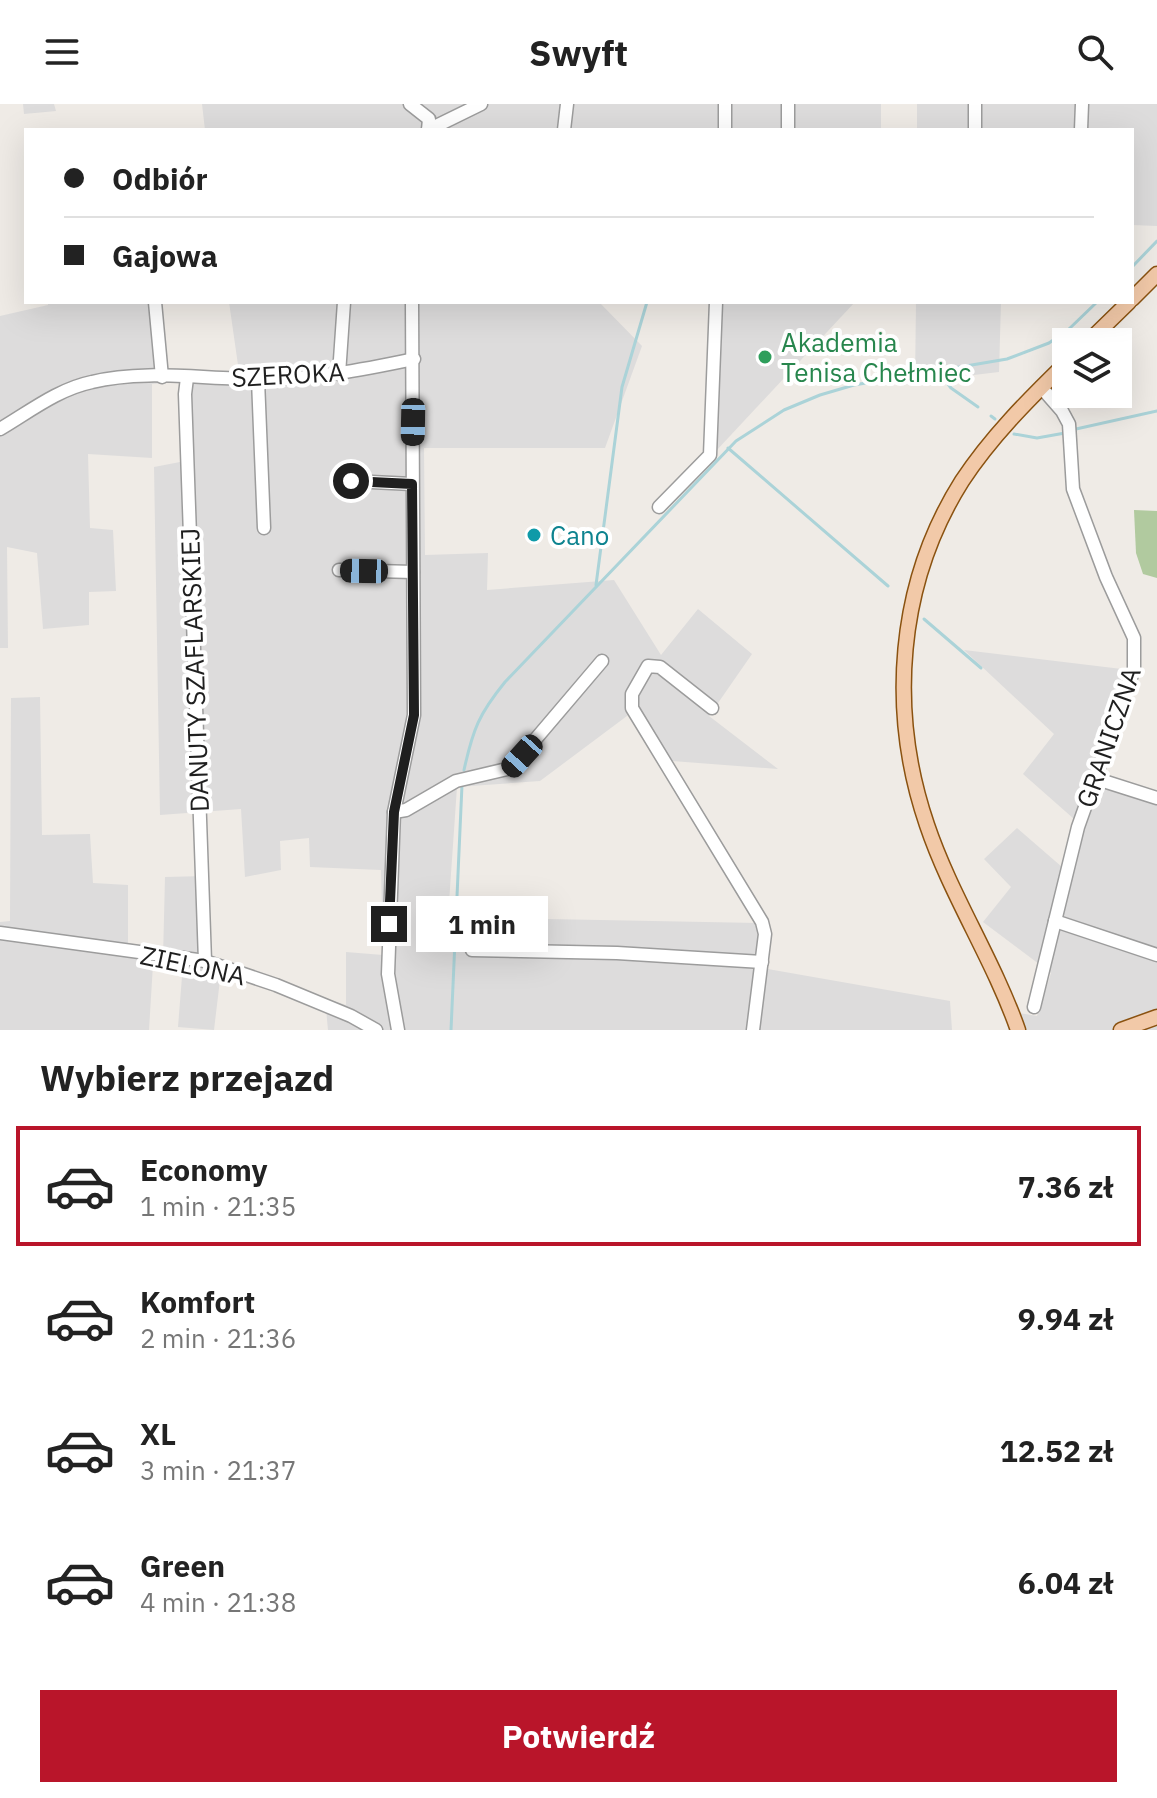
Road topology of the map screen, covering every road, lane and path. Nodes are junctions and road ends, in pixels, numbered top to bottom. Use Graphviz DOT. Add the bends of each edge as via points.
graph roads {
  1 [pos="410,104"];
  2 [pos="481,104"];
  3 [pos="567,104"];
  4 [pos="725,104"];
  5 [pos="788,104"];
  6 [pos="975,104"];
  7 [pos="1082,104"];
  8 [pos="1090,104"];
  9 [pos="428,128"];
  10 [pos="432,128"];
  11 [pos="564,128"];
  12 [pos="725,128"];
  13 [pos="788,128"];
  14 [pos="975,128"];
  15 [pos="1081,128"];
  16 [pos="1089,128"];
  17 [pos="1157,274"];
  18 [pos="1134,296"];
  19 [pos="155,304"];
  20 [pos="344,304"];
  21 [pos="412,304"];
  22 [pos="716,304"];
  23 [pos="1126,304"];
  24 [pos="1102,328"];
  25 [pos="414,359"];
  26 [pos="339,374"];
  27 [pos="1052,376"];
  28 [pos="162,377"];
  29 [pos="187,378"];
  30 [pos="258,380"];
  31 [pos="1041,387"];
  32 [pos="0,429"];
  33 [pos="351,481"];
  34 [pos="412,484"];
  35 [pos="659,507"];
  36 [pos="264,528"];
  37 [pos="339,570"];
  38 [pos="413,572"];
  39 [pos="602,661"];
  40 [pos="712,708"];
  41 [pos="1094,778"];
  42 [pos="1157,798"];
  43 [pos="394,812"];
  44 [pos="1055,921"];
  45 [pos="0,933"];
  46 [pos="472,950"];
  47 [pos="1157,955"];
  48 [pos="205,961"];
  49 [pos="762,962"];
  50 [pos="1006,996"];
  51 [pos="1034,1007"];
  52 [pos="1157,1017"];
  53 [pos="376,1030"];
  54 [pos="398,1030"];
  55 [pos="753,1030"];
  56 [pos="1018,1030"];
  57 [pos="1029,1030"];
  58 [pos="1121,1030"];
  1 -- 9 [label="street" via="429,119"];
  2 -- 10 [label="street"];
  3 -- 11 [label="street"];
  4 -- 12 [label="street"];
  5 -- 13 [label="street"];
  6 -- 14 [label="street"];
  7 -- 15 [label="street"];
  8 -- 16 [label="street"];
  17 -- 18 [label="main road"];
  19 -- 28 [label="street"];
  20 -- 26 [label="street"];
  21 -- 25 [label="street"];
  22 -- 35 [label="street" via="710,455"];
  23 -- 24 [label="main road"];
  25 -- 26 [label="street, SZEROKA"];
  25 -- 34 [label="street"];
  26 -- 30 [label="street, SZEROKA"];
  27 -- 31 [label="main road"];
  28 -- 29 [label="street, SZEROKA"];
  28 -- 32 [label="street, SZEROKA" via="90,382"];
  29 -- 30 [label="street, SZEROKA"];
  29 -- 48 [label="street, DANUTY SZAFLARSKIEJ"];
  30 -- 36 [label="street"];
  31 -- 41 [label="street, GRANICZNA" via="1069,424 1073,489 1134,638 1134,669"];
  31 -- 50 [label="main road" via="980,456 939,524 914,590 903,679 909,754 927,825"];
  33 -- 34 [label="street"];
  34 -- 38 [label="street"];
  37 -- 38 [label="street"];
  38 -- 43 [label="street" via="414,715"];
  39 -- 43 [label="street" via="511,768 456,781"];
  40 -- 49 [label="street" via="660,667 648,666 632,694 632,708 762,922"];
  41 -- 42 [label="street"];
  41 -- 44 [label="street, GRANICZNA"];
  43 -- 54 [label="street" via="388,974"];
  44 -- 47 [label="street"];
  44 -- 51 [label="street, GRANICZNA"];
  45 -- 48 [label="street, ZIELONA"];
  46 -- 49 [label="street"];
  48 -- 53 [label="street, ZIELONA" via="276,985"];
  49 -- 55 [label="street"];
  50 -- 56 [label="main road"];
  50 -- 57 [label="main road"];
  52 -- 58 [label="main road"];
}
